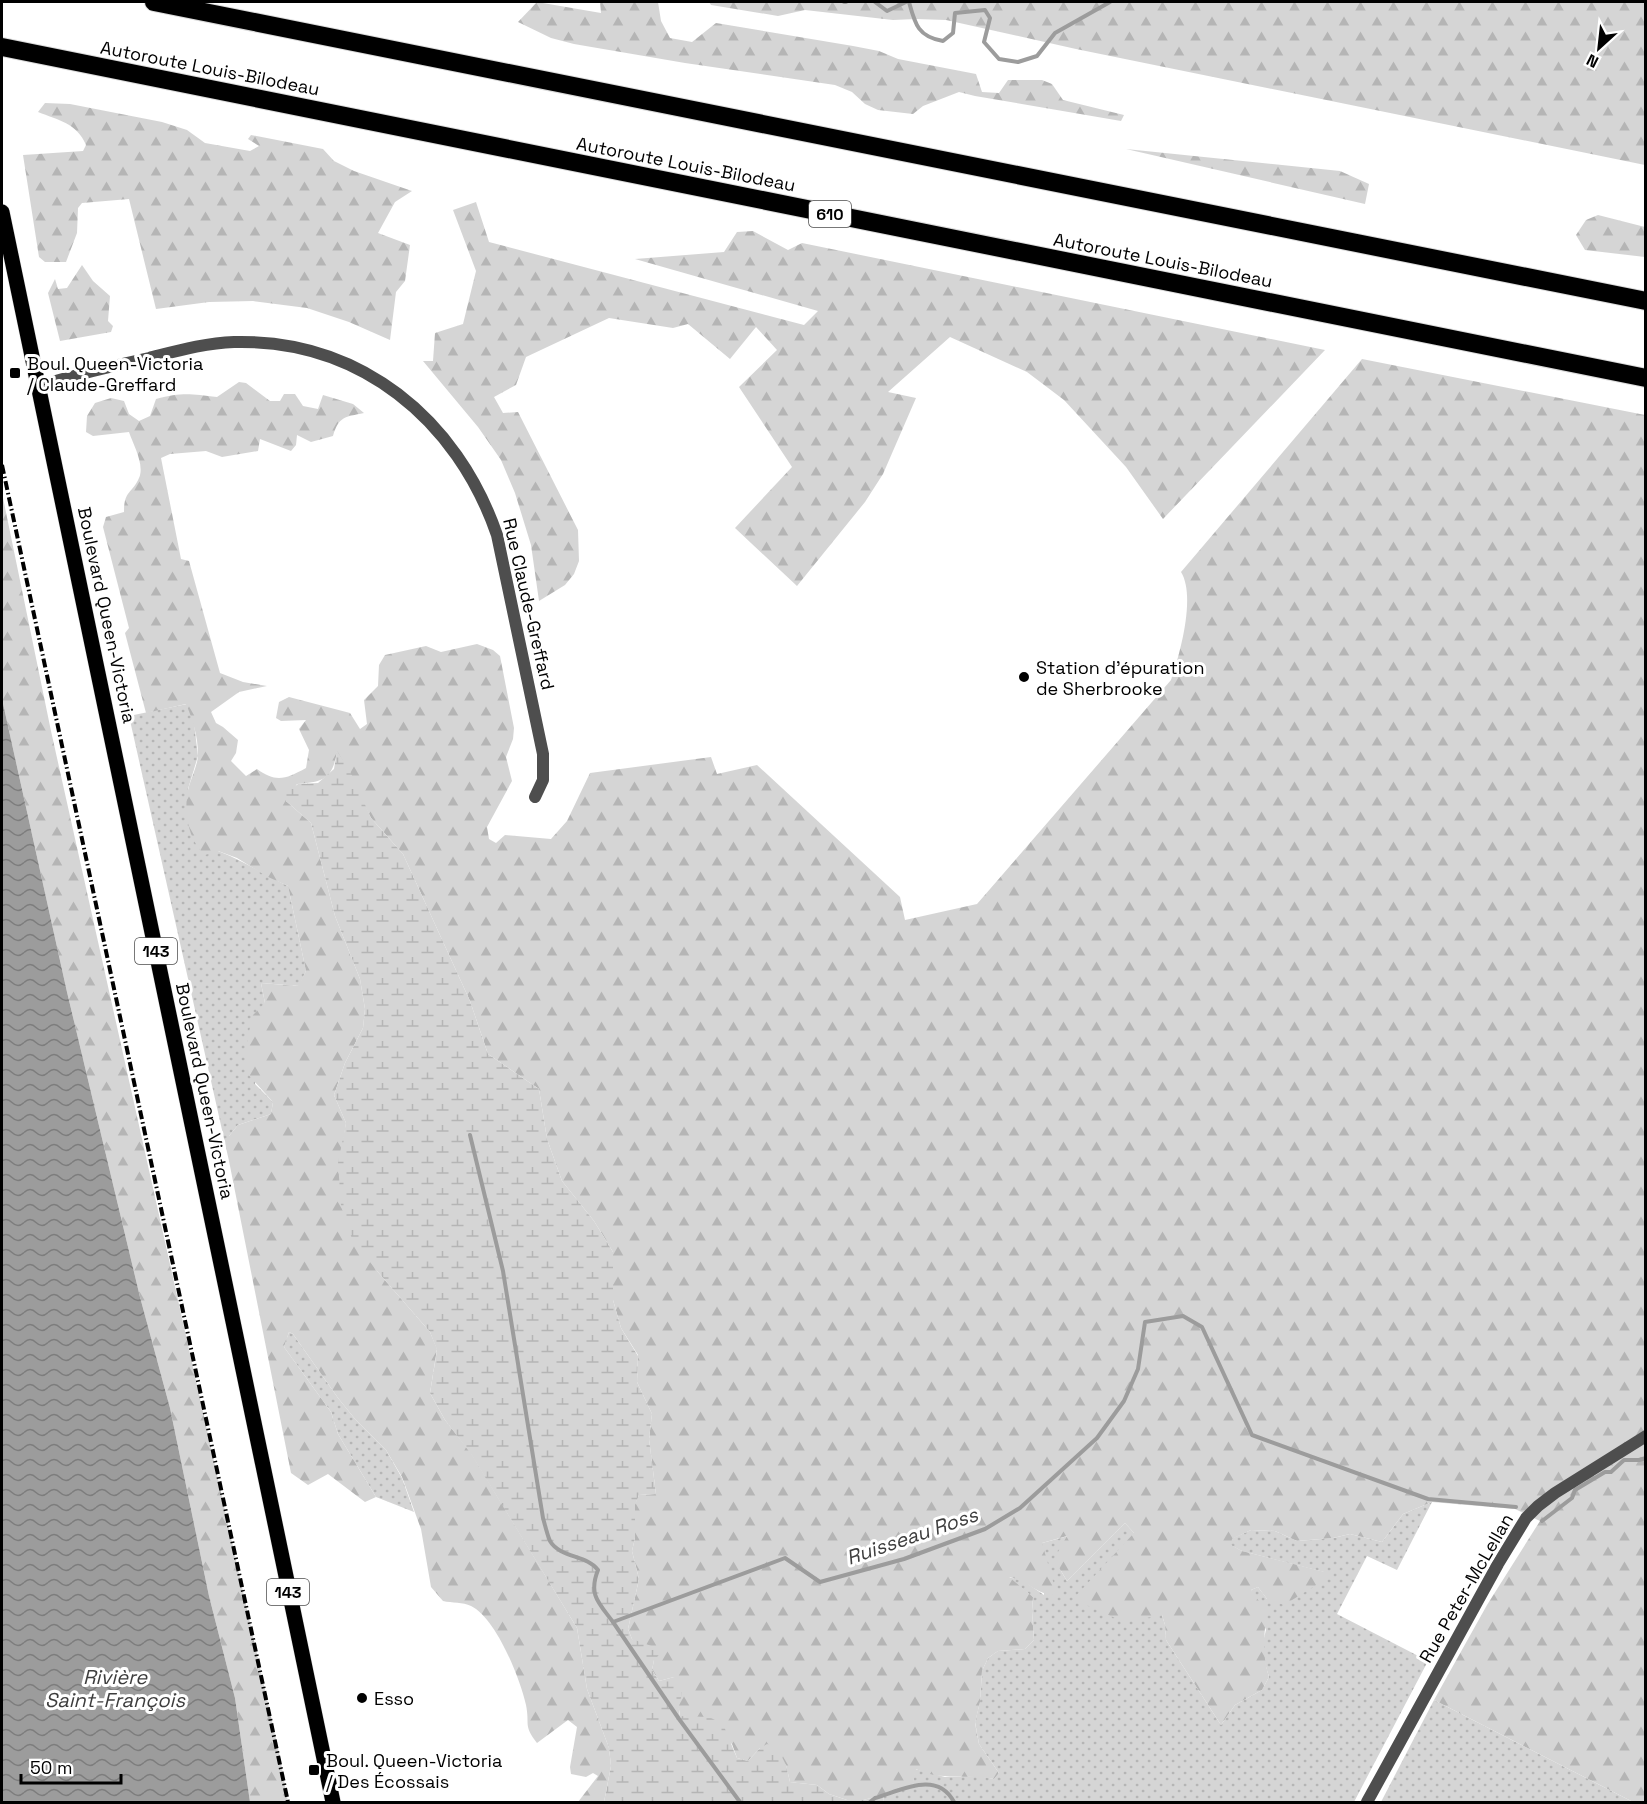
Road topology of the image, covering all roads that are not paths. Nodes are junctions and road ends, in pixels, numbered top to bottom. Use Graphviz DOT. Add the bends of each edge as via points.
graph roads {
  1 [pos="154,2"];
  2 [pos="8,49"];
  3 [pos="2,212"];
  4 [pos="1646,301"];
  5 [pos="1646,378"];
  6 [pos="38,386"];
  7 [pos="535,797"];
  8 [pos="1646,1436"];
  9 [pos="333,1803"];
  10 [pos="1367,1803"];
  1 -- 4 [label="highway"];
  2 -- 5 [label="highway, Autoroute Louis-Bilodeau / 610"];
  3 -- 6 [label="main road, Boulevard Queen-Victoria / 143"];
  6 -- 7 [label="street, Rue Claude-Greffard" via="208,344 258,343 332,358 377,380 417,410 466,466 497,535 543,754 543,780"];
  6 -- 9 [label="main road, Boulevard Queen-Victoria / 143"];
  8 -- 10 [label="street, Rue Peter-McLellan" via="1555,1493 1526,1518"];
}
